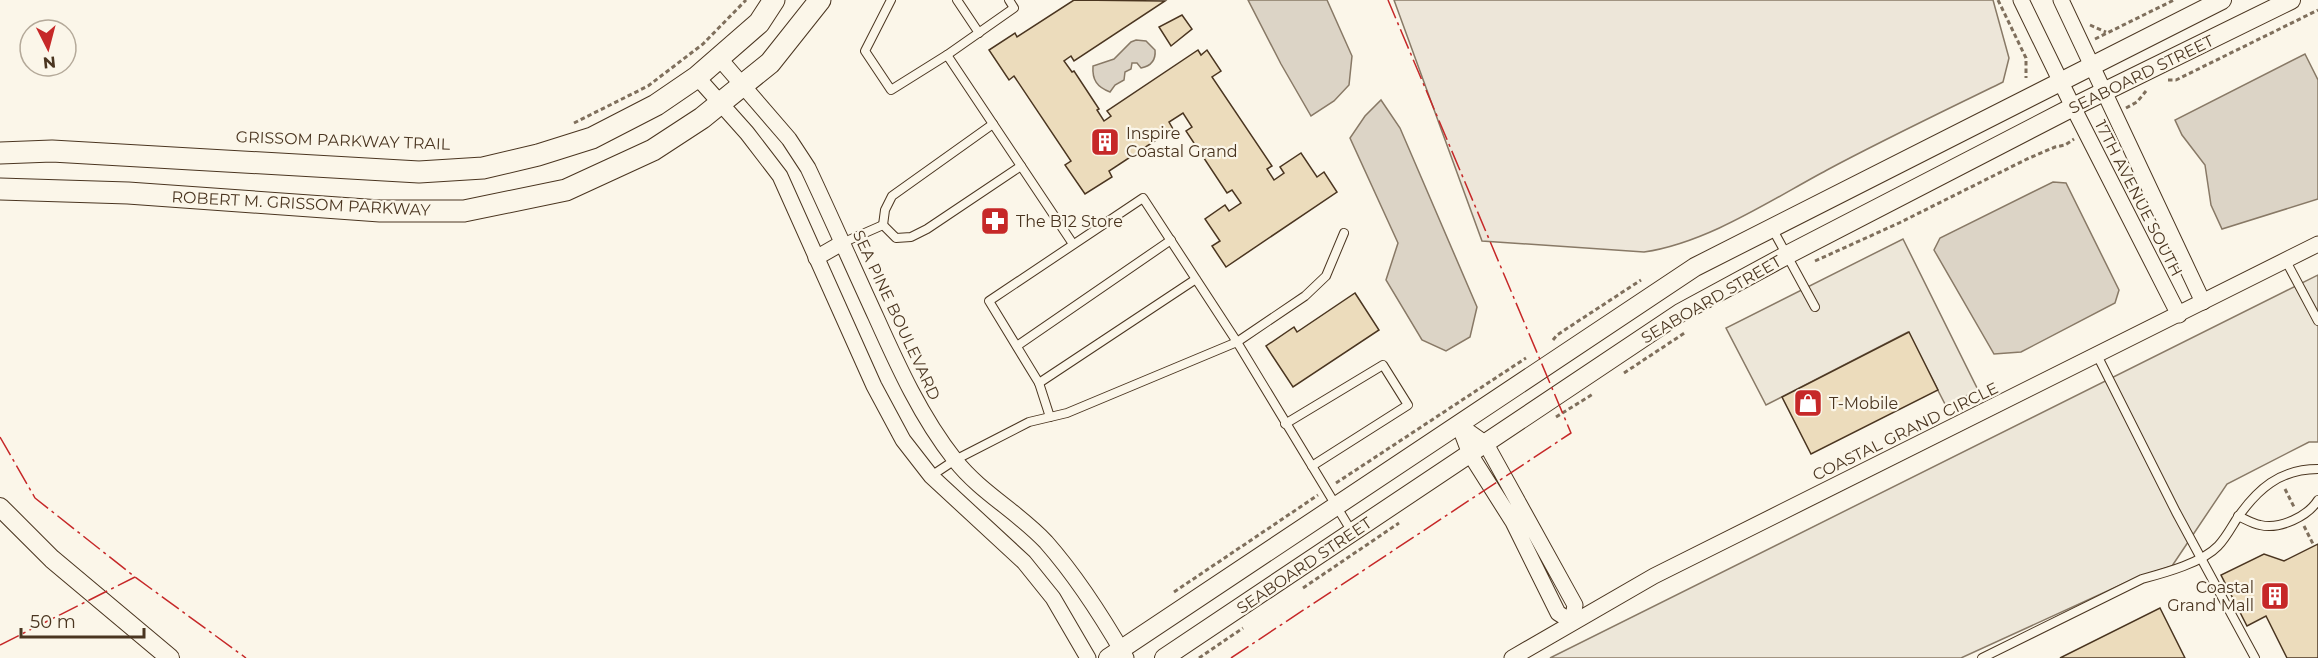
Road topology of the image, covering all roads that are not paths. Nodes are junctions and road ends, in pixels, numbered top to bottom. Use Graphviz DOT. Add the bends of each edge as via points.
graph roads {
  1 [pos="774,0"];
  2 [pos="820,0"];
  3 [pos="891,0"];
  4 [pos="957,0"];
  5 [pos="1009,0"];
  6 [pos="2021,0"];
  7 [pos="2061,0"];
  8 [pos="2222,0"];
  9 [pos="2291,0"];
  10 [pos="979,33"];
  11 [pos="947,55"];
  12 [pos="719,58"];
  13 [pos="2092,65"];
  14 [pos="697,77"];
  15 [pos="2061,82"];
  16 [pos="745,85"];
  17 [pos="2104,92"];
  18 [pos="720,104"];
  19 [pos="2073,107"];
  20 [pos="993,124"];
  21 [pos="0,153"];
  22 [pos="1021,166"];
  23 [pos="0,189"];
  24 [pos="883,225"];
  25 [pos="1772,228"];
  26 [pos="1344,233"];
  27 [pos="1171,240"];
  28 [pos="842,243"];
  29 [pos="1073,244"];
  30 [pos="2318,244"];
  31 [pos="816,258"];
  32 [pos="2286,261"];
  33 [pos="1791,263"];
  34 [pos="1196,279"];
  35 [pos="2203,302"];
  36 [pos="1815,307"];
  37 [pos="2179,315"];
  38 [pos="2318,321"];
  39 [pos="1237,342"];
  40 [pos="1017,346"];
  41 [pos="2097,355"];
  42 [pos="1039,383"];
  43 [pos="1050,417"];
  44 [pos="1285,424"];
  45 [pos="1459,425"];
  46 [pos="1478,449"];
  47 [pos="955,460"];
  48 [pos="1312,466"];
  49 [pos="2318,469"];
  50 [pos="931,476"];
  51 [pos="2318,500"];
  52 [pos="0,507"];
  53 [pos="1336,507"];
  54 [pos="2238,516"];
  55 [pos="1352,532"];
  56 [pos="2201,558"];
  57 [pos="1572,622"];
  58 [pos="1118,655"];
  59 [pos="170,658"];
  60 [pos="1088,658"];
  61 [pos="1164,658"];
  62 [pos="1512,658"];
  63 [pos="1982,658"];
  64 [pos="2255,658"];
  1 -- 12 [label="main road" via="759,23"];
  2 -- 16 [label="main road, ROBERT M. GRISSOM PARKWAY" via="770,63"];
  3 -- 11 [label="lane" via="865,51 891,90"];
  4 -- 10 [label="lane"];
  5 -- 10 [label="lane" via="1014,8"];
  6 -- 15 [label="street, 17TH AVENUE SOUTH"];
  7 -- 13 [label="street, 17TH AVENUE SOUTH"];
  8 -- 13 [label="street, SEABOARD STREET"];
  9 -- 17 [label="street, SEABOARD STREET"];
  10 -- 11 [label="lane"];
  11 -- 20 [label="lane"];
  12 -- 14 [label="main road"];
  12 -- 16 [label="street, SEA PINE BOULEVARD"];
  13 -- 15 [label="street, SEABOARD STREET"];
  13 -- 17 [label="street, 17TH AVENUE SOUTH"];
  14 -- 18 [label="street"];
  14 -- 21 [label="main road" via="656,105 591,138 538,156 483,168 419,172 52,152"];
  15 -- 19 [label="street, 17TH AVENUE SOUTH"];
  15 -- 25 [label="street, SEABOARD STREET"];
  16 -- 18 [label="main road, ROBERT M. GRISSOM PARKWAY"];
  16 -- 28 [label="street, SEA PINE BOULEVARD" via="808,168"];
  17 -- 19 [label="street, SEABOARD STREET"];
  17 -- 35 [label="street, 17TH AVENUE SOUTH"];
  18 -- 23 [label="main road, ROBERT M. GRISSOM PARKWAY" via="653,150 567,189 464,211 380,211 128,193"];
  18 -- 31 [label="street" via="780,176"];
  19 -- 33 [label="street, SEABOARD STREET"];
  19 -- 37 [label="street, 17TH AVENUE SOUTH"];
  20 -- 22 [label="lane"];
  20 -- 24 [label="lane" via="892,196"];
  22 -- 24 [label="lane" via="911,237 896,238"];
  22 -- 29 [label="lane"];
  24 -- 28 [label="lane"];
  25 -- 33 [label="lane"];
  25 -- 45 [label="street, SEABOARD STREET" via="1695,267"];
  26 -- 39 [label="lane" via="1326,276 1305,296"];
  27 -- 29 [label="lane" via="1143,198"];
  27 -- 34 [label="lane"];
  27 -- 40 [label="lane"];
  28 -- 31 [label="street"];
  28 -- 47 [label="street, SEA PINE BOULEVARD" via="895,358"];
  29 -- 40 [label="lane" via="989,301"];
  30 -- 32 [label="street, COASTAL GRAND CIRCLE"];
  31 -- 50 [label="street" via="874,386 903,440"];
  32 -- 35 [label="street, COASTAL GRAND CIRCLE"];
  32 -- 38 [label="lane"];
  33 -- 36 [label="lane"];
  33 -- 46 [label="street, SEABOARD STREET" via="1680,313"];
  34 -- 39 [label="lane"];
  34 -- 42 [label="lane"];
  35 -- 37 [label="street, COASTAL GRAND CIRCLE"];
  37 -- 41 [label="street, COASTAL GRAND CIRCLE"];
  39 -- 43 [label="lane"];
  39 -- 44 [label="lane"];
  40 -- 42 [label="lane"];
  41 -- 56 [label="lane"];
  41 -- 57 [label="street, COASTAL GRAND CIRCLE" via="1654,576"];
  42 -- 43 [label="lane"];
  43 -- 47 [label="lane" via="1029,422"];
  44 -- 48 [label="lane"];
  44 -- 48 [label="lane" via="1383,365 1408,405"];
  45 -- 46 [label="street"];
  45 -- 53 [label="street, SEABOARD STREET"];
  46 -- 55 [label="street, SEABOARD STREET"];
  46 -- 57 [label="street" via="1558,613"];
  47 -- 50 [label="lane"];
  47 -- 58 [label="street, SEA PINE BOULEVARD" via="1046,542 1069,571"];
  48 -- 53 [label="lane"];
  49 -- 54 [label="lane" via="2302,469 2263,486"];
  50 -- 60 [label="street" via="1024,562 1053,598"];
  51 -- 54 [label="lane" via="2312,510 2277,526 2262,526"];
  52 -- 59 [label="street" via="52,559"];
  53 -- 55 [label="lane"];
  53 -- 58 [label="street, SEABOARD STREET"];
  54 -- 56 [label="lane" via="2218,547"];
  55 -- 61 [label="street, SEABOARD STREET"];
  56 -- 63 [label="lane" via="2142,579"];
  56 -- 64 [label="lane"];
  57 -- 62 [label="street, COASTAL GRAND CIRCLE"];
}
